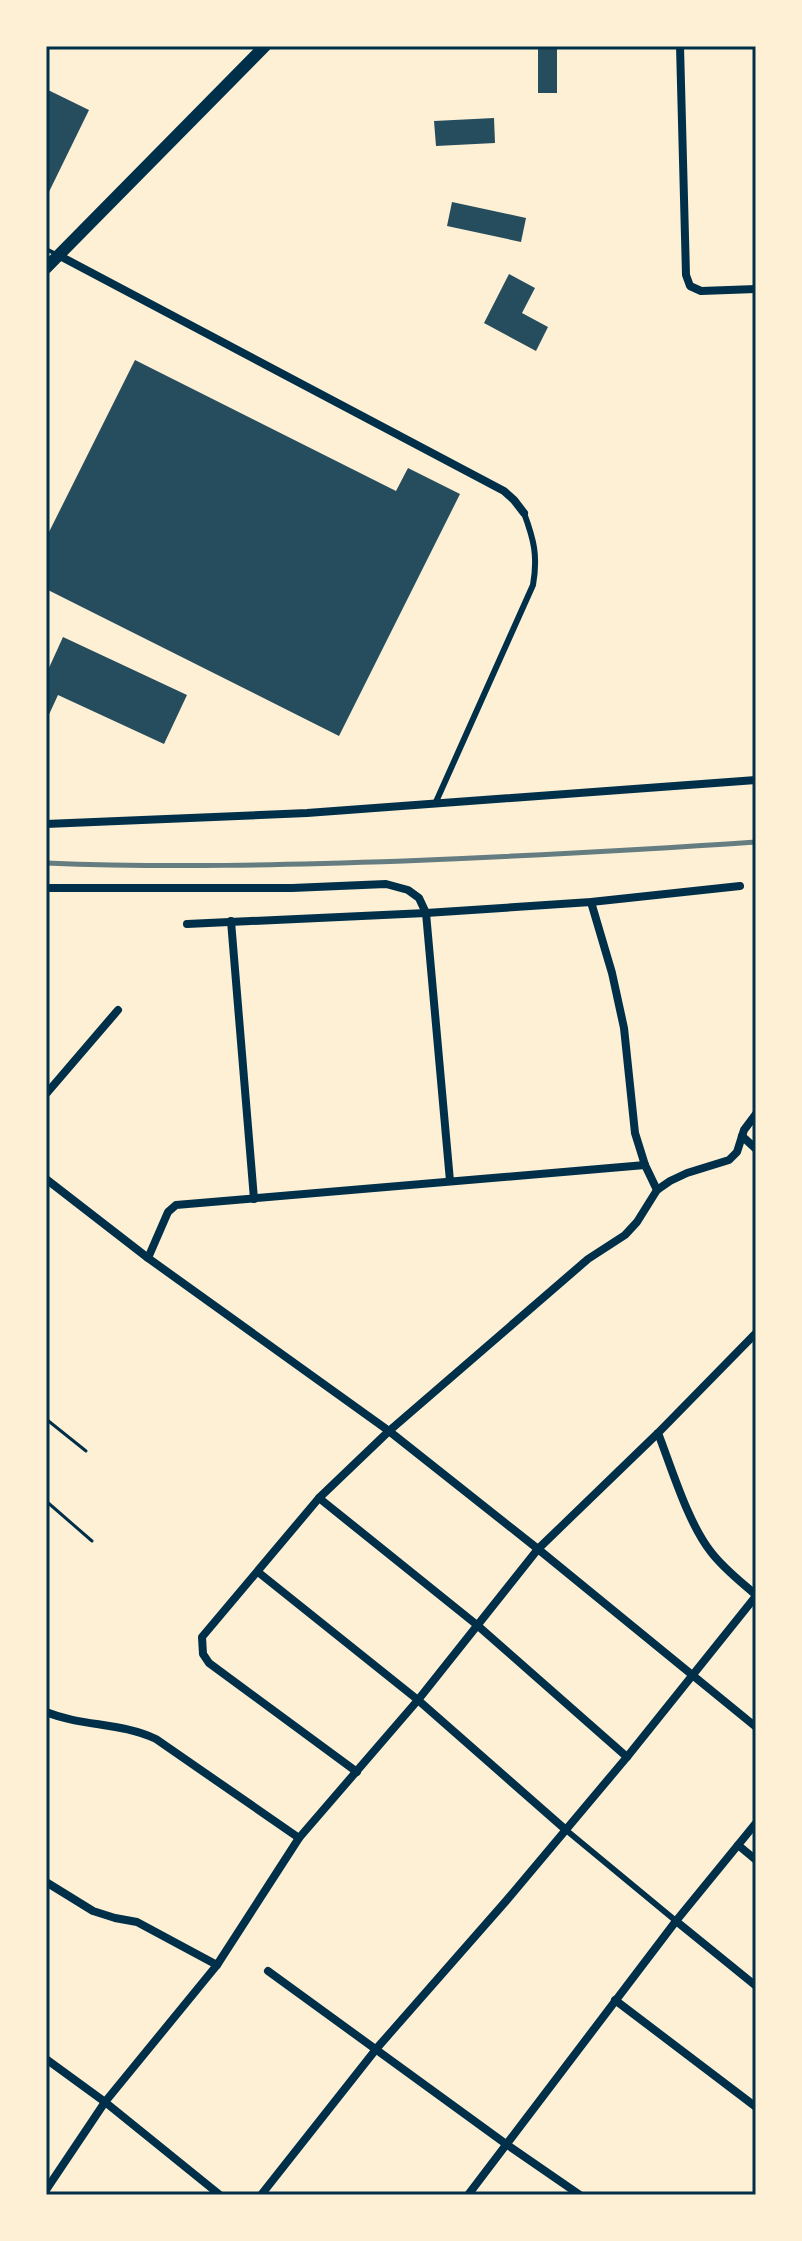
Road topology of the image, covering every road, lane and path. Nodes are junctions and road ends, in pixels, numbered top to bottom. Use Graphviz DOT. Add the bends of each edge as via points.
graph roads {
  1 [pos="265,46"];
  2 [pos="680,46"];
  3 [pos="52,252"];
  4 [pos="46,268"];
  5 [pos="756,289"];
  6 [pos="524,513"];
  7 [pos="756,780"];
  8 [pos="435,804"];
  9 [pos="46,824"];
  10 [pos="740,886"];
  11 [pos="46,888"];
  12 [pos="591,902"];
  13 [pos="426,913"];
  14 [pos="231,921"];
  15 [pos="187,924"];
  16 [pos="118,1010"];
  17 [pos="46,1094"];
  18 [pos="756,1114"];
  19 [pos="742,1136"];
  20 [pos="756,1149"];
  21 [pos="645,1165"];
  22 [pos="46,1179"];
  23 [pos="450,1181"];
  24 [pos="657,1190"];
  25 [pos="254,1199"];
  26 [pos="148,1258"];
  27 [pos="756,1333"];
  28 [pos="46,1419"];
  29 [pos="389,1431"];
  30 [pos="658,1433"];
  31 [pos="86,1451"];
  32 [pos="319,1498"];
  33 [pos="46,1501"];
  34 [pos="92,1541"];
  35 [pos="538,1549"];
  36 [pos="258,1572"];
  37 [pos="756,1595"];
  38 [pos="477,1625"];
  39 [pos="693,1675"];
  40 [pos="418,1700"];
  41 [pos="46,1712"];
  42 [pos="756,1727"];
  43 [pos="627,1757"];
  44 [pos="357,1772"];
  45 [pos="756,1823"];
  46 [pos="566,1830"];
  47 [pos="299,1838"];
  48 [pos="738,1845"];
  49 [pos="756,1860"];
  50 [pos="46,1882"];
  51 [pos="676,1921"];
  52 [pos="217,1965"];
  53 [pos="268,1971"];
  54 [pos="756,1986"];
  55 [pos="615,2000"];
  56 [pos="377,2048"];
  57 [pos="46,2059"];
  58 [pos="105,2102"];
  59 [pos="756,2107"];
  60 [pos="506,2144"];
  61 [pos="46,2190"];
  62 [pos="220,2195"];
  63 [pos="261,2195"];
  64 [pos="468,2195"];
  65 [pos="580,2195"];
  1 -- 3 [label="main road"];
  2 -- 5 [label="street" via="686,275 690,286 701,291"];
  3 -- 4 [label="main road"];
  3 -- 6 [label="street" via="504,491"];
  6 -- 8 [label="street" via="537,564 533,585"];
  7 -- 8 [label="street"];
  8 -- 9 [label="street"];
  10 -- 12 [label="street"];
  11 -- 13 [label="street" via="386,884 408,890"];
  12 -- 13 [label="street"];
  12 -- 21 [label="street" via="621,1014 635,1133"];
  13 -- 14 [label="street"];
  13 -- 23 [label="street"];
  14 -- 15 [label="street"];
  14 -- 25 [label="street"];
  16 -- 17 [label="street"];
  18 -- 19 [label="street"];
  19 -- 20 [label="street"];
  19 -- 24 [label="street" via="729,1160 687,1173"];
  21 -- 23 [label="street"];
  21 -- 24 [label="street"];
  22 -- 26 [label="street"];
  23 -- 25 [label="street"];
  24 -- 29 [label="street" via="625,1235 588,1259"];
  25 -- 26 [label="street" via="176,1205"];
  26 -- 29 [label="street"];
  27 -- 30 [label="street"];
  28 -- 31 [label="path"];
  29 -- 32 [label="street"];
  29 -- 35 [label="street"];
  30 -- 35 [label="street"];
  30 -- 37 [label="street" via="708,1549"];
  32 -- 36 [label="street"];
  32 -- 38 [label="street"];
  33 -- 34 [label="path"];
  35 -- 38 [label="street"];
  35 -- 39 [label="street"];
  36 -- 40 [label="street"];
  36 -- 44 [label="street" via="202,1637 203,1654"];
  37 -- 39 [label="street"];
  38 -- 40 [label="street"];
  38 -- 43 [label="street"];
  39 -- 42 [label="street"];
  39 -- 43 [label="street"];
  40 -- 44 [label="street"];
  40 -- 46 [label="street"];
  41 -- 47 [label="street" via="156,1739"];
  43 -- 46 [label="street"];
  44 -- 47 [label="street"];
  45 -- 48 [label="street"];
  46 -- 51 [label="street"];
  46 -- 56 [label="street"];
  47 -- 52 [label="street"];
  48 -- 49 [label="street"];
  48 -- 51 [label="street"];
  50 -- 52 [label="street" via="93,1911 137,1922"];
  51 -- 54 [label="street"];
  51 -- 55 [label="street"];
  52 -- 58 [label="street"];
  53 -- 56 [label="street"];
  55 -- 59 [label="street"];
  55 -- 60 [label="street"];
  56 -- 60 [label="street"];
  56 -- 63 [label="street"];
  57 -- 58 [label="street"];
  58 -- 61 [label="street"];
  58 -- 62 [label="street"];
  60 -- 64 [label="street"];
  60 -- 65 [label="street"];
}
